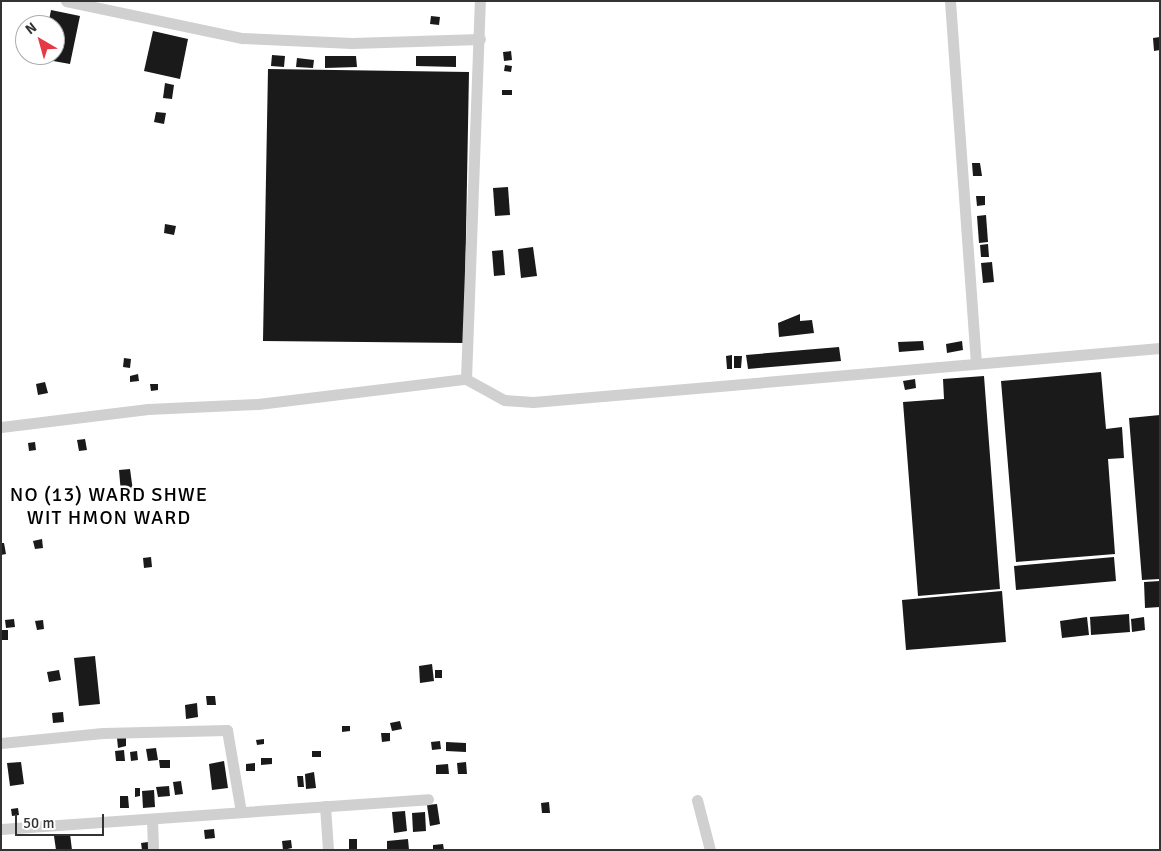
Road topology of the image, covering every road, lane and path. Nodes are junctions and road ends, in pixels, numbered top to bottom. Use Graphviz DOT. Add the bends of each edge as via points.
graph roads {
  1 [pos="66,1"];
  2 [pos="480,1"];
  3 [pos="950,1"];
  4 [pos="480,39"];
  5 [pos="1160,348"];
  6 [pos="976,362"];
  7 [pos="466,379"];
  8 [pos="1,427"];
  9 [pos="1,743"];
  10 [pos="428,799"];
  11 [pos="697,800"];
  12 [pos="325,806"];
  13 [pos="241,812"];
  14 [pos="152,819"];
  15 [pos="1,829"];
  16 [pos="153,850"];
  17 [pos="328,850"];
  18 [pos="710,850"];
  1 -- 4 [label="street" via="242,38 352,44"];
  2 -- 4 [label="street"];
  3 -- 6 [label="street"];
  4 -- 7 [label="street"];
  5 -- 6 [label="street"];
  6 -- 7 [label="street" via="533,402 504,400"];
  7 -- 8 [label="street" via="258,404 148,409"];
  9 -- 13 [label="street" via="103,732 227,730"];
  10 -- 12 [label="street"];
  11 -- 18 [label="street"];
  12 -- 13 [label="street"];
  12 -- 17 [label="street"];
  13 -- 14 [label="street"];
  14 -- 15 [label="street"];
  14 -- 16 [label="street"];
}
